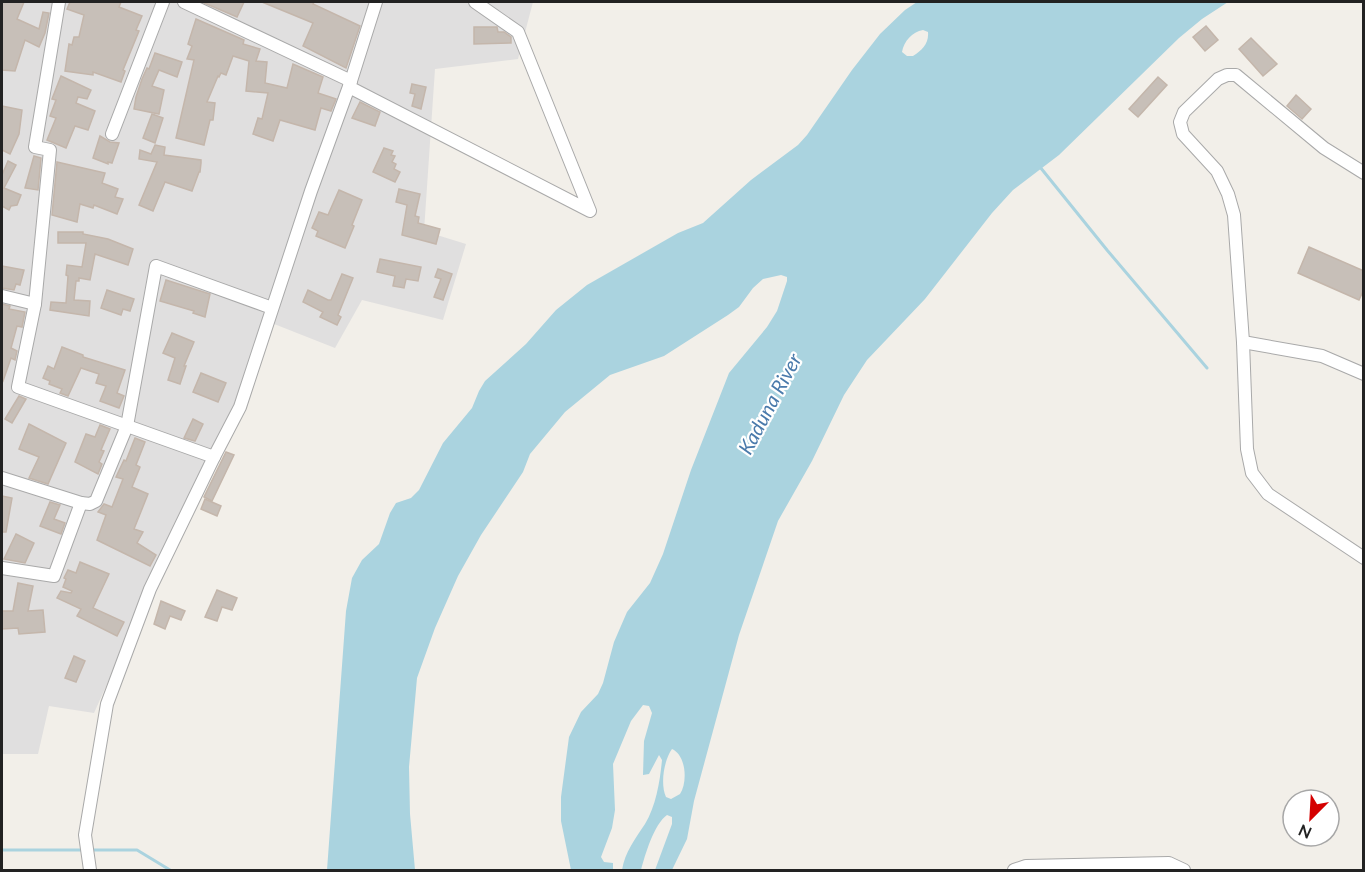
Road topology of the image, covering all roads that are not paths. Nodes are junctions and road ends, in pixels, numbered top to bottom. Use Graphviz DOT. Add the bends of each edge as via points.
graph roads {
  1 [pos="60,2"];
  2 [pos="163,2"];
  3 [pos="184,2"];
  4 [pos="376,2"];
  5 [pos="475,2"];
  6 [pos="350,84"];
  7 [pos="112,134"];
  8 [pos="1364,172"];
  9 [pos="2,296"];
  10 [pos="35,304"];
  11 [pos="272,308"];
  12 [pos="1243,342"];
  13 [pos="1364,374"];
  14 [pos="128,426"];
  15 [pos="214,457"];
  16 [pos="2,478"];
  17 [pos="81,503"];
  18 [pos="1364,558"];
  19 [pos="2,568"];
  20 [pos="90,870"];
  21 [pos="1014,870"];
  22 [pos="1184,870"];
  1 -- 10 [label="street" via="35,147 50,150"];
  2 -- 7 [label="street"];
  3 -- 6 [label="street"];
  4 -- 6 [label="street"];
  5 -- 6 [label="street" via="518,32 590,212"];
  6 -- 11 [label="street"];
  8 -- 12 [label="street" via="1324,148 1236,75 1218,79 1184,112 1180,122 1183,134 1217,171 1234,215"];
  9 -- 10 [label="street"];
  10 -- 14 [label="street" via="18,387"];
  11 -- 14 [label="street" via="156,266"];
  11 -- 15 [label="street" via="240,407"];
  12 -- 13 [label="street" via="1322,356"];
  12 -- 18 [label="street" via="1247,449 1252,473 1268,494"];
  14 -- 15 [label="street"];
  14 -- 17 [label="street" via="96,501"];
  15 -- 20 [label="street" via="150,589 107,704 86,835"];
  16 -- 17 [label="street"];
  17 -- 19 [label="street" via="54,576"];
  21 -- 22 [label="street" via="1026,866 1169,863"];
}
